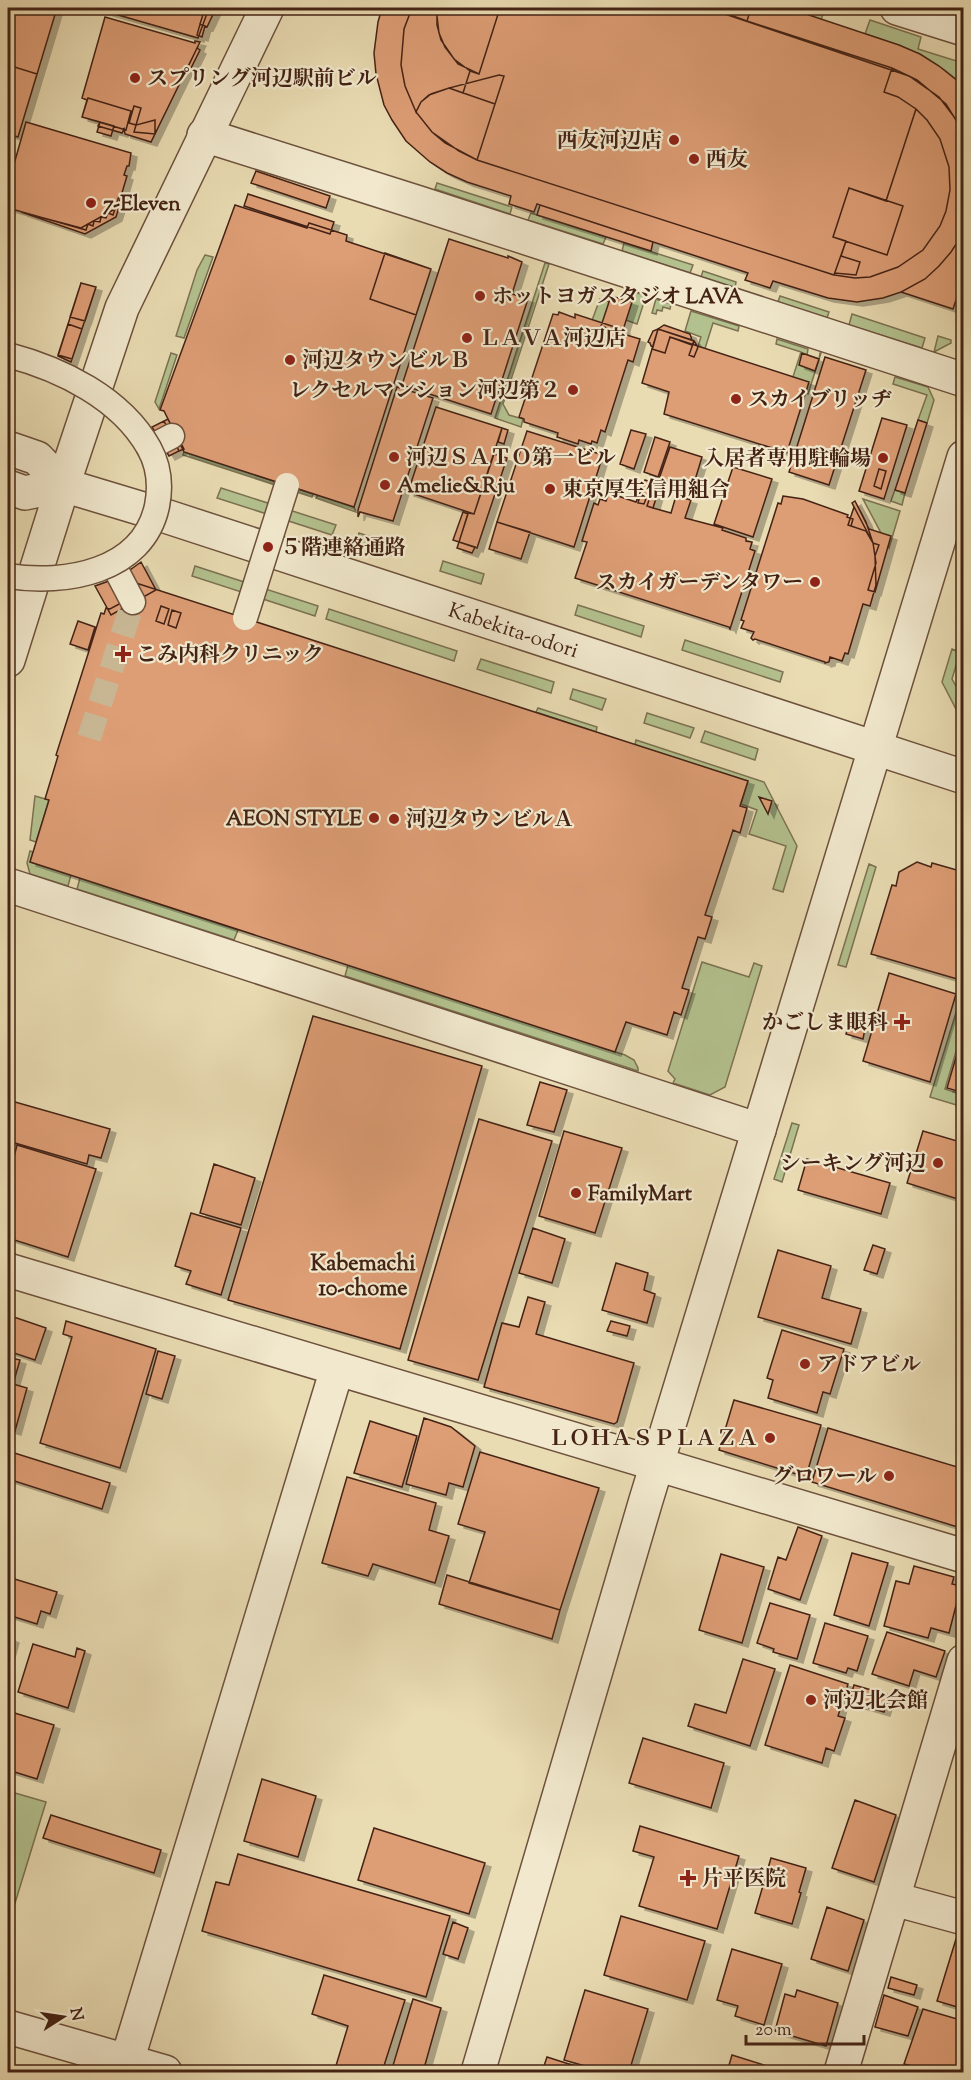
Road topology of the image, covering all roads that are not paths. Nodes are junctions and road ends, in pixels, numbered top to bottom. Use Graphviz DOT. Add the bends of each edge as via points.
graph roads {
  1 [pos="267,8"];
  2 [pos="897,8"];
  3 [pos="963,29"];
  4 [pos="204,135"];
  5 [pos="8,355"];
  6 [pos="963,380"];
  7 [pos="172,436"];
  8 [pos="8,448"];
  9 [pos="149,448"];
  10 [pos="963,457"];
  11 [pos="63,485"];
  12 [pos="288,485"];
  13 [pos="8,487"];
  14 [pos="113,564"];
  15 [pos="8,576"];
  16 [pos="133,602"];
  17 [pos="245,618"];
  18 [pos="8,660"];
  19 [pos="875,748"];
  20 [pos="963,777"];
  21 [pos="8,885"];
  22 [pos="759,1130"];
  23 [pos="8,1270"];
  24 [pos="337,1369"];
  25 [pos="657,1464"];
  26 [pos="963,1556"];
  27 [pos="963,1661"];
  28 [pos="894,1899"];
  29 [pos="963,1917"];
  30 [pos="8,2027"];
  31 [pos="127,2061"];
  32 [pos="165,2073"];
  33 [pos="478,2073"];
  34 [pos="841,2073"];
  1 -- 4 [label="street"];
  2 -- 3 [label="street"];
  4 -- 6 [label="street"];
  4 -- 11 [label="street" via="122,308"];
  5 -- 9 [label="street, bridge" via="51,369 99,396 119,412"];
  7 -- 9 [label="street"];
  8 -- 11 [label="street" via="37,458"];
  9 -- 14 [label="street, bridge" via="157,469 159,492 154,516 146,535"];
  10 -- 19 [label="street"];
  11 -- 13 [label="street" via="25,493"];
  11 -- 18 [label="street"];
  11 -- 19 [label="street, Kabekita-odori"];
  12 -- 17 [label="street, bridge"];
  14 -- 15 [label="street, bridge" via="67,577"];
  14 -- 16 [label="street"];
  19 -- 20 [label="street, Kabekita-odori"];
  19 -- 22 [label="street"];
  21 -- 22 [label="street"];
  22 -- 25 [label="street"];
  23 -- 24 [label="street"];
  24 -- 25 [label="street"];
  24 -- 31 [label="street"];
  25 -- 26 [label="street"];
  25 -- 33 [label="street"];
  27 -- 28 [label="street"];
  28 -- 29 [label="street"];
  28 -- 34 [label="street"];
  30 -- 31 [label="street"];
  31 -- 32 [label="street"];
}
